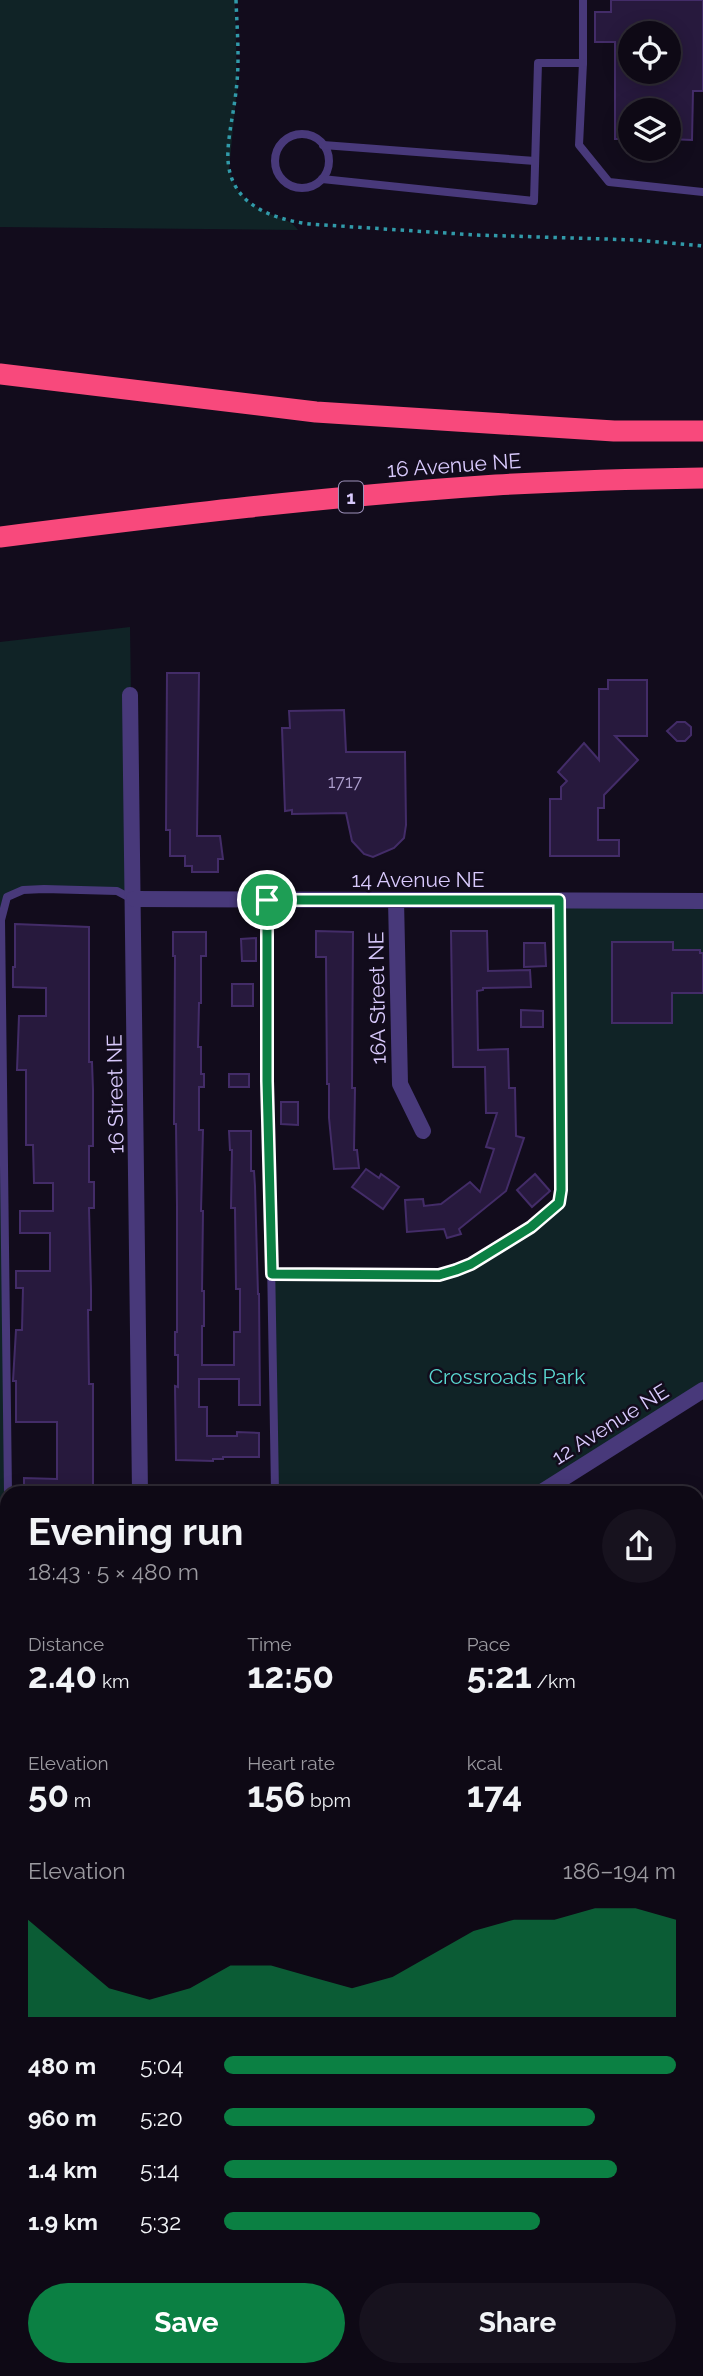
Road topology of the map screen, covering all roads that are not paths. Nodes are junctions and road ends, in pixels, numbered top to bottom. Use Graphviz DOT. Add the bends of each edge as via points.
graph roads {
  1 [pos="583,0"];
  2 [pos="583,63"];
  3 [pos="323,145"];
  4 [pos="535,161"];
  5 [pos="322,179"];
  6 [pos="703,180"];
  7 [pos="702,192"];
  8 [pos="0,374"];
  9 [pos="703,431"];
  10 [pos="703,478"];
  11 [pos="0,537"];
  12 [pos="131,695"];
  13 [pos="134,899"];
  14 [pos="267,900"];
  15 [pos="396,900"];
  16 [pos="559,900"];
  17 [pos="703,901"];
  18 [pos="424,1131"];
  19 [pos="272,1274"];
  20 [pos="703,1390"];
  21 [pos="8,1486"];
  22 [pos="140,1486"];
  23 [pos="275,1486"];
  24 [pos="551,1486"];
  1 -- 2 [label="lane"];
  2 -- 4 [label="lane" via="538,63"];
  2 -- 7 [label="lane" via="579,145 609,182"];
  3 -- 4 [label="lane"];
  3 -- 5 [label="lane" via="329,162"];
  3 -- 5 [label="lane" via="317,138 300,134 284,141 275,156 277,173 289,185 307,188"];
  4 -- 5 [label="lane" via="534,201"];
  6 -- 7 [label="lane"];
  8 -- 9 [label="highway, 16 Avenue NE" via="316,412 614,431"];
  10 -- 11 [label="highway, 16 Avenue NE / 1" via="496,485 328,499"];
  12 -- 13 [label="street, 16 Street NE"];
  13 -- 14 [label="street, 14 Avenue NE"];
  13 -- 21 [label="lane" via="117,891 23,890 7,897 3,908"];
  13 -- 22 [label="street, 16 Street NE"];
  14 -- 15 [label="street, 14 Avenue NE"];
  14 -- 19 [label="lane"];
  15 -- 16 [label="street, 14 Avenue NE"];
  15 -- 18 [label="street, 16A Street NE" via="400,1084"];
  16 -- 17 [label="street, 14 Avenue NE"];
  16 -- 19 [label="lane" via="559,1203 499,1248 439,1275"];
  19 -- 23 [label="lane"];
  20 -- 24 [label="street, 12 Avenue NE"];
}
